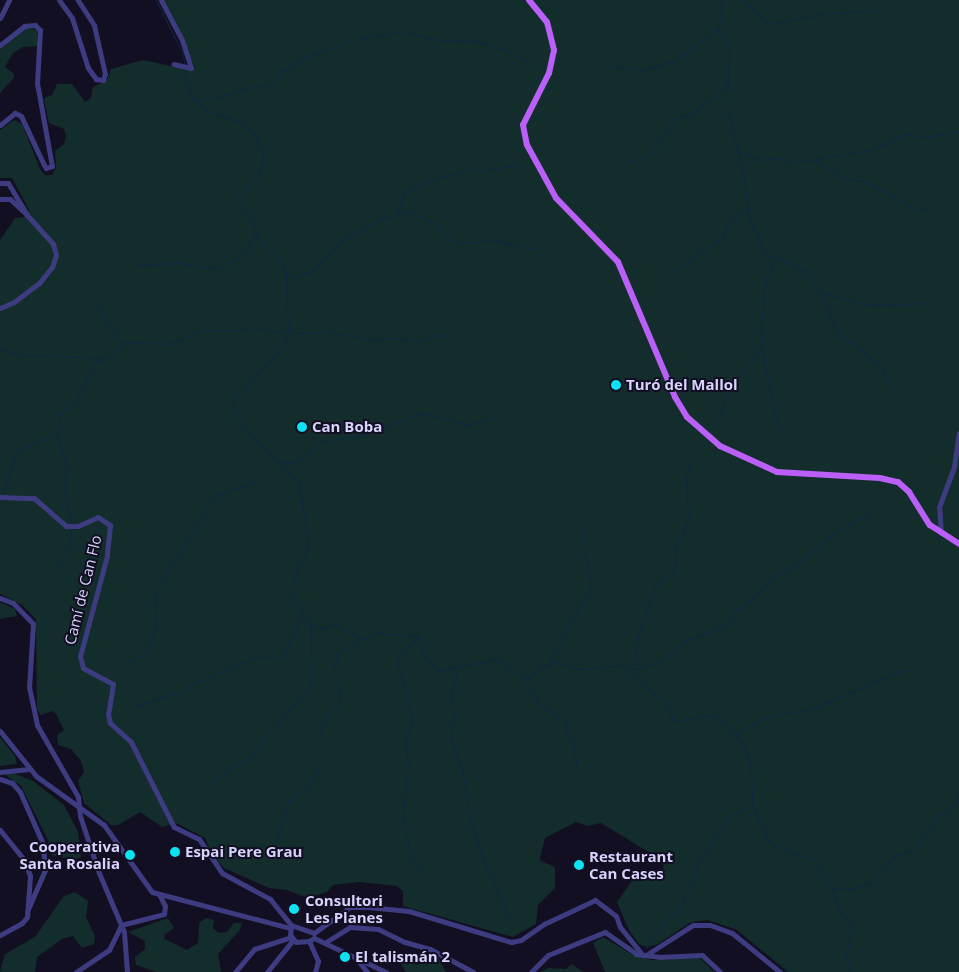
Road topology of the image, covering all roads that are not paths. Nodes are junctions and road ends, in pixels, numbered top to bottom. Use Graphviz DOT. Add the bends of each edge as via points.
graph roads {
  1 [pos="9,0"];
  2 [pos="59,0"];
  3 [pos="78,0"];
  4 [pos="161,0"];
  5 [pos="529,0"];
  6 [pos="0,18"];
  7 [pos="0,45"];
  8 [pos="173,64"];
  9 [pos="0,125"];
  10 [pos="0,183"];
  11 [pos="0,199"];
  12 [pos="27,216"];
  13 [pos="0,308"];
  14 [pos="959,433"];
  15 [pos="0,497"];
  16 [pos="940,533"];
  17 [pos="959,544"];
  18 [pos="0,598"];
  19 [pos="0,731"];
  20 [pos="29,769"];
  21 [pos="0,772"];
  22 [pos="0,779"];
  23 [pos="80,810"];
  24 [pos="0,830"];
  25 [pos="159,894"];
  26 [pos="28,909"];
  27 [pos="121,925"];
  28 [pos="291,927"];
  29 [pos="0,936"];
  30 [pos="312,937"];
  31 [pos="292,939"];
  32 [pos="326,942"];
  33 [pos="352,954"];
  34 [pos="644,955"];
  35 [pos="76,972"];
  36 [pos="127,972"];
  37 [pos="235,972"];
  38 [pos="268,972"];
  39 [pos="315,972"];
  40 [pos="367,972"];
  41 [pos="386,972"];
  42 [pos="473,972"];
  43 [pos="531,972"];
  44 [pos="720,972"];
  45 [pos="780,972"];
  1 -- 6 [label="street"];
  2 -- 3 [label="street" via="72,18 88,68 96,79 103,80 105,74 94,25"];
  4 -- 8 [label="street" via="182,40 191,68"];
  5 -- 16 [label="main road" via="547,22 554,50 549,73 523,125 527,145 556,198 618,262 675,397 687,417 720,446 777,472 880,478 898,482 909,492 923,517"];
  7 -- 9 [label="street" via="24,26 34,25 40,30 37,83 52,166 46,168 44,165 21,116 15,113"];
  10 -- 12 [label="street" via="8,183"];
  11 -- 12 [label="street" via="10,199"];
  12 -- 13 [label="street" via="53,244 55,261 48,274 30,291"];
  14 -- 16 [label="street" via="954,467 939,507"];
  15 -- 28 [label="street, Camí de Can Flo" via="34,498 66,526 78,526 98,517 110,525 107,556 80,656 83,668 113,684 108,718 131,742 174,828 199,839 222,873 270,899"];
  16 -- 17 [label="main road"];
  18 -- 23 [label="street" via="13,603 33,624 29,687 38,725 78,797"];
  19 -- 20 [label="street"];
  20 -- 21 [label="street"];
  20 -- 23 [label="street"];
  22 -- 26 [label="street" via="12,783 20,792 43,844 45,870"];
  23 -- 25 [label="street" via="104,825 146,887"];
  23 -- 27 [label="street" via="99,873"];
  24 -- 26 [label="street" via="24,860 30,873"];
  25 -- 27 [label="street" via="165,906 164,914"];
  25 -- 28 [label="street"];
  26 -- 29 [label="street" via="22,923"];
  27 -- 35 [label="street" via="109,950"];
  27 -- 36 [label="street"];
  28 -- 30 [label="street"];
  28 -- 31 [label="street"];
  30 -- 31 [label="street"];
  30 -- 32 [label="street"];
  30 -- 34 [label="street" via="350,908 368,907 408,911 511,942 521,940 544,924 594,900 616,916 620,927"];
  30 -- 39 [label="street" via="318,961"];
  31 -- 37 [label="street" via="254,949"];
  31 -- 38 [label="street"];
  32 -- 33 [label="street"];
  32 -- 42 [label="street" via="350,927 378,929"];
  33 -- 40 [label="street"];
  33 -- 41 [label="street"];
  34 -- 43 [label="street" via="627,950 612,935 597,933 548,955"];
  34 -- 44 [label="street" via="695,954 708,959"];
  34 -- 45 [label="street" via="693,925 710,925 732,933"];
}
